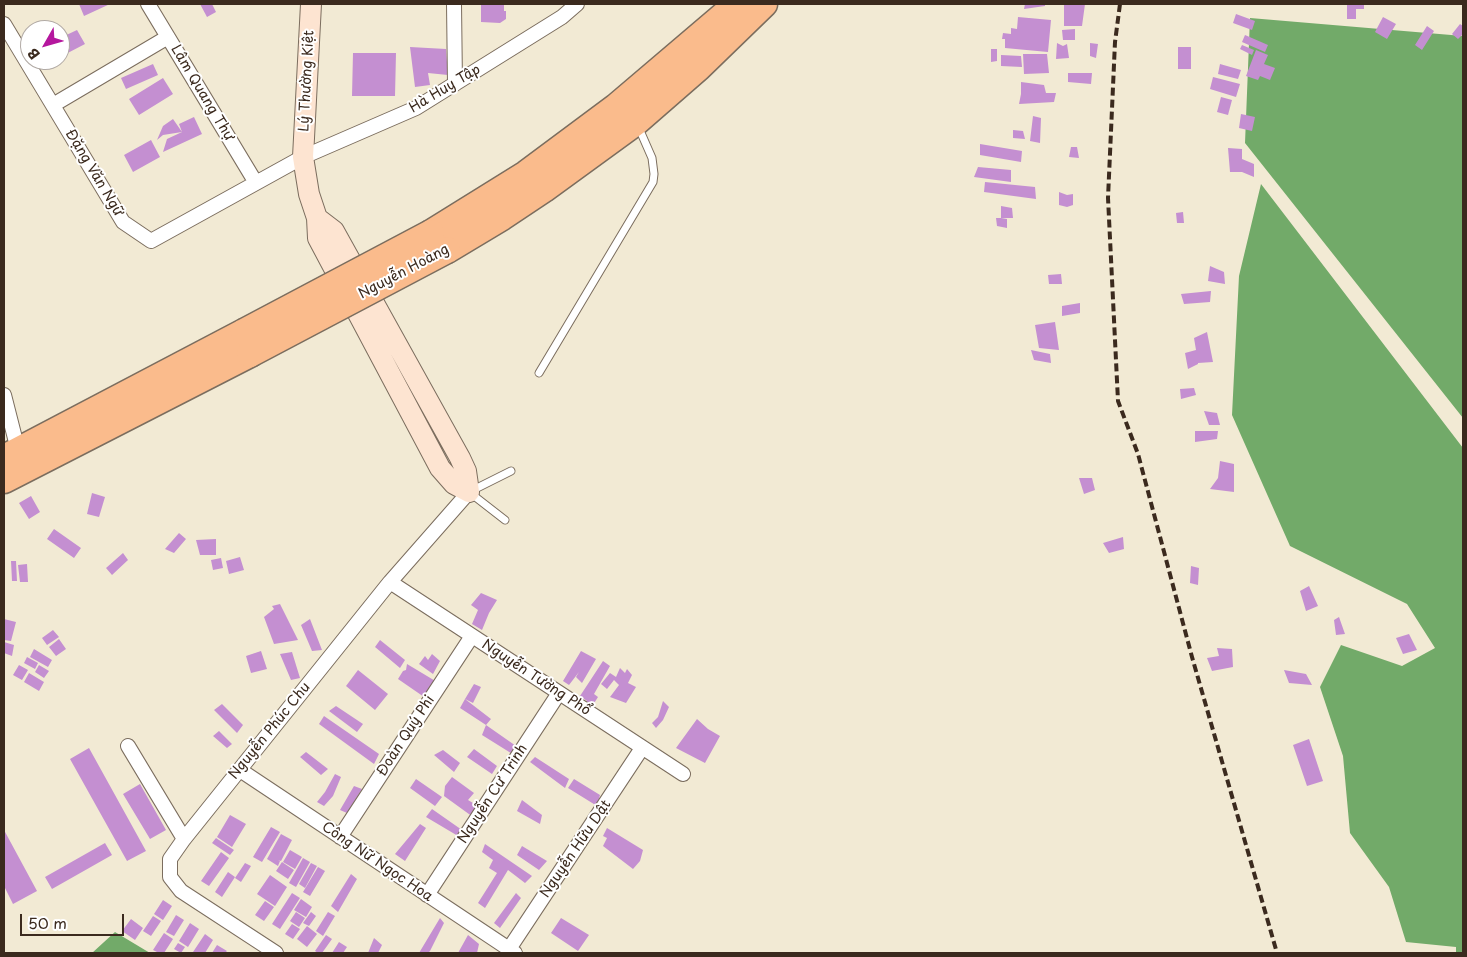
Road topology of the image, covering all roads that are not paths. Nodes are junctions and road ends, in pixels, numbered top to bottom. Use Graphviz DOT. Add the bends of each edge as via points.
graph roads {
  1 [pos="148,4"];
  2 [pos="311,4"];
  3 [pos="454,4"];
  4 [pos="577,4"];
  5 [pos="737,4"];
  6 [pos="764,4"];
  7 [pos="4,24"];
  8 [pos="168,37"];
  9 [pos="454,84"];
  10 [pos="52,105"];
  11 [pos="636,122"];
  12 [pos="304,157"];
  13 [pos="256,183"];
  14 [pos="439,241"];
  15 [pos="247,343"];
  16 [pos="539,373"];
  17 [pos="4,395"];
  18 [pos="11,454"];
  19 [pos="511,471"];
  20 [pos="4,480"];
  21 [pos="469,492"];
  22 [pos="505,520"];
  23 [pos="390,582"];
  24 [pos="472,636"];
  25 [pos="559,693"];
  26 [pos="128,746"];
  27 [pos="642,748"];
  28 [pos="240,770"];
  29 [pos="683,774"];
  30 [pos="340,837"];
  31 [pos="184,839"];
  32 [pos="427,894"];
  33 [pos="512,951"];
  34 [pos="276,953"];
  1 -- 8 [label="street, Lâm Quang Thự"];
  2 -- 12 [label="street, Lý Thường Kiệt"];
  3 -- 9 [label="street"];
  4 -- 9 [label="street, Hà Huy Tập" via="562,17"];
  5 -- 14 [label="highway, Nguyễn Hoàng" via="608,113"];
  6 -- 11 [label="highway, Nguyễn Hoàng"];
  7 -- 10 [label="street, Đặng Văn Ngữ"];
  8 -- 10 [label="street"];
  8 -- 13 [label="street, Lâm Quang Thự"];
  9 -- 12 [label="street, Hà Huy Tập" via="416,108"];
  10 -- 13 [label="street, Đặng Văn Ngữ" via="123,222 151,241"];
  11 -- 14 [label="highway, Nguyễn Hoàng" via="502,217"];
  11 -- 16 [label="lane" via="652,158 653,182"];
  12 -- 13 [label="street, Đặng Văn Ngữ"];
  12 -- 21 [label="street, Lý Thường Kiệt" via="309,194 317,218 334,231 390,353 460,458"];
  14 -- 15 [label="highway, Nguyễn Hoàng, bridge"];
  15 -- 18 [label="highway, Nguyễn Hoàng"];
  15 -- 20 [label="highway, Nguyễn Hoàng"];
  17 -- 18 [label="street"];
  19 -- 21 [label="lane"];
  21 -- 22 [label="lane"];
  21 -- 23 [label="street, Nguyễn Phúc Chu"];
  23 -- 24 [label="street, Nguyễn Tường Phổ"];
  23 -- 28 [label="street, Nguyễn Phúc Chu"];
  24 -- 25 [label="street, Nguyễn Tường Phổ"];
  24 -- 30 [label="street, Đoàn Quý Phi"];
  25 -- 27 [label="street, Nguyễn Tường Phổ"];
  25 -- 32 [label="street, Nguyễn Cư Trinh"];
  26 -- 31 [label="street"];
  27 -- 29 [label="street, Nguyễn Tường Phổ"];
  27 -- 33 [label="street, Nguyễn Hữu Dật"];
  28 -- 30 [label="street, Công Nữ Ngọc Hoa"];
  28 -- 31 [label="street, Nguyễn Phúc Chu"];
  30 -- 32 [label="street, Công Nữ Ngọc Hoa"];
  31 -- 34 [label="street, Nguyễn Phúc Chu" via="170,859 170,877 182,892"];
  32 -- 33 [label="street, Công Nữ Ngọc Hoa"];
}
